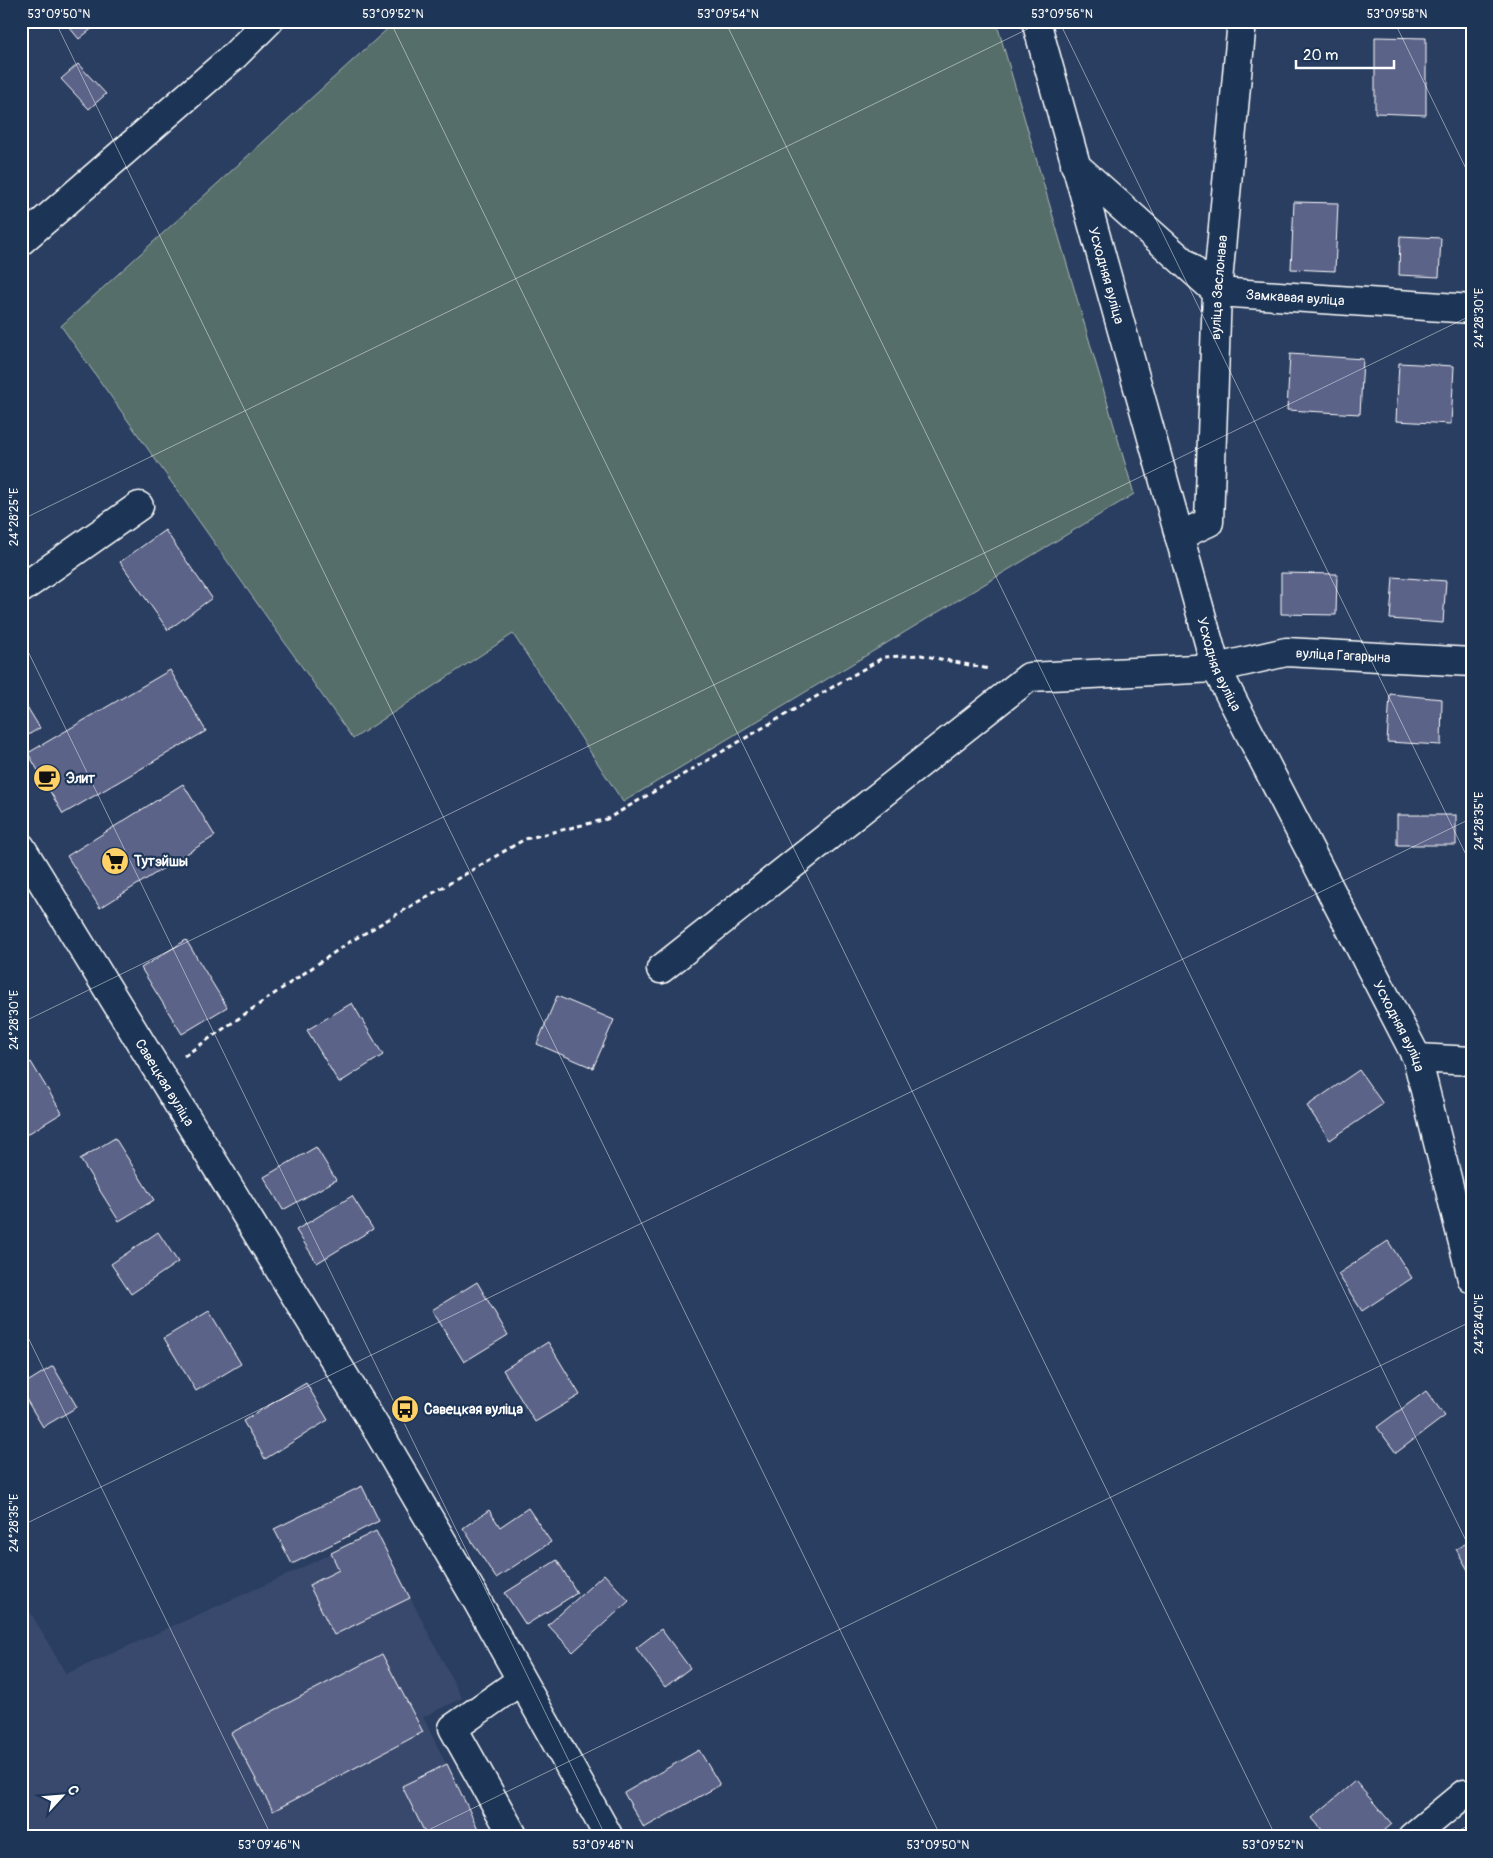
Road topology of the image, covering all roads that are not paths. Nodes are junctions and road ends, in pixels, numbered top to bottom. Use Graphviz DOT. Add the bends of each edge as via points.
graph roads {
  1 [pos="269,21"];
  2 [pos="1036,21"];
  3 [pos="1242,21"];
  4 [pos="1075,165"];
  5 [pos="21,240"];
  6 [pos="1217,292"];
  7 [pos="1472,309"];
  8 [pos="139,506"];
  9 [pos="1179,536"];
  10 [pos="21,589"];
  11 [pos="1472,662"];
  12 [pos="1216,668"];
  13 [pos="21,847"];
  14 [pos="661,969"];
  15 [pos="1417,1058"];
  16 [pos="1472,1061"];
  17 [pos="1472,1279"];
  18 [pos="520,1681"];
  19 [pos="1464,1794"];
  20 [pos="599,1834"];
  21 [pos="514,1837"];
  22 [pos="1412,1837"];
  1 -- 5 [label="street" via="234,56"];
  2 -- 4 [label="street, Усходняя вуліца"];
  3 -- 6 [label="street, вуліца Заслонава"];
  4 -- 6 [label="street"];
  4 -- 9 [label="street, Усходняя вуліца"];
  6 -- 7 [label="street, Замкавая вуліца"];
  6 -- 9 [label="street, вуліца Заслонава" via="1209,522"];
  8 -- 10 [label="street"];
  9 -- 12 [label="street, Усходняя вуліца"];
  11 -- 12 [label="street, вуліца Гагарына" via="1286,652"];
  12 -- 14 [label="street, вуліца Гагарына" via="1028,678"];
  12 -- 15 [label="street, Усходняя вуліца"];
  13 -- 18 [label="street, Савецкая вуліца" via="375,1426"];
  15 -- 16 [label="street"];
  15 -- 17 [label="street, Усходняя вуліца"];
  18 -- 20 [label="street, Савецкая вуліца"];
  18 -- 21 [label="street" via="453,1728"];
  19 -- 22 [label="street"];
}
